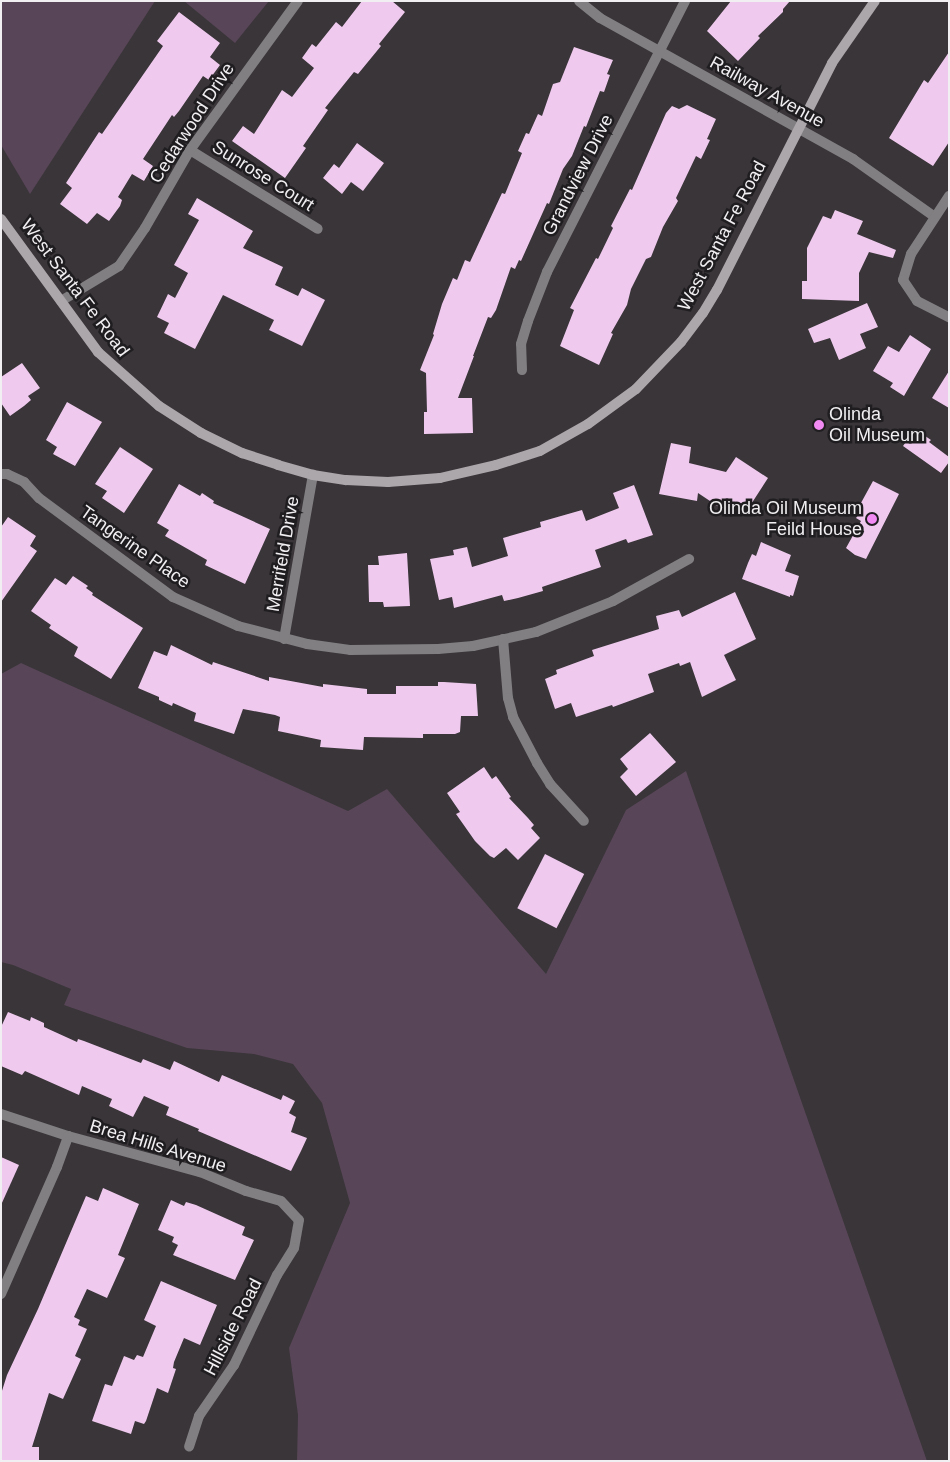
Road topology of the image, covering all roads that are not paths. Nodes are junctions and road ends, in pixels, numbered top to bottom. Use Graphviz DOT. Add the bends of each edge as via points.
graph roads {
  1 [pos="298,1"];
  2 [pos="579,1"];
  3 [pos="686,1"];
  4 [pos="875,1"];
  5 [pos="659,50"];
  6 [pos="798,127"];
  7 [pos="190,150"];
  8 [pos="949,196"];
  9 [pos="935,217"];
  10 [pos="1,218"];
  11 [pos="318,229"];
  12 [pos="61,301"];
  13 [pos="949,317"];
  14 [pos="522,370"];
  15 [pos="1,474"];
  16 [pos="313,475"];
  17 [pos="689,559"];
  18 [pos="284,638"];
  19 [pos="503,639"];
  20 [pos="584,821"];
  21 [pos="1,1114"];
  22 [pos="68,1136"];
  23 [pos="299,1220"];
  24 [pos="1,1294"];
  25 [pos="189,1446"];
  1 -- 7 [label="street, Cedarwood Drive"];
  2 -- 5 [label="street, Railway Avenue" via="600,18"];
  3 -- 5 [label="street, Grandview Drive"];
  4 -- 6 [label="street, West Santa Fe Road" via="832,63"];
  5 -- 6 [label="street, Railway Avenue"];
  5 -- 14 [label="street, Grandview Drive" via="547,272 521,344"];
  6 -- 9 [label="street, Railway Avenue" via="853,159"];
  6 -- 16 [label="street, West Santa Fe Road" via="703,313 681,342 636,389 588,424 540,451 440,478 388,482"];
  7 -- 11 [label="street, Sunrose Court"];
  7 -- 12 [label="street, Cedarwood Drive" via="120,266"];
  8 -- 9 [label="street"];
  9 -- 13 [label="street" via="911,254 903,280 917,301"];
  10 -- 12 [label="street, West Santa Fe Road"];
  12 -- 16 [label="street, West Santa Fe Road" via="98,352 159,406 201,433 242,453"];
  15 -- 18 [label="street, Tangerine Place" via="24,482 39,498 173,597 238,626"];
  16 -- 18 [label="street, Merrifeld Drive"];
  17 -- 19 [label="street, Tangerine Place" via="613,601 536,632"];
  18 -- 19 [label="street, Tangerine Place" via="350,650 387,651 438,650"];
  19 -- 20 [label="street" via="508,698 513,717 550,784"];
  21 -- 22 [label="street, Brea Hills Avenue"];
  22 -- 23 [label="street, Brea Hills Avenue" via="200,1172 281,1201"];
  22 -- 24 [label="street"];
  23 -- 25 [label="street, Hillside Road" via="294,1248 234,1365 199,1416"];
}
